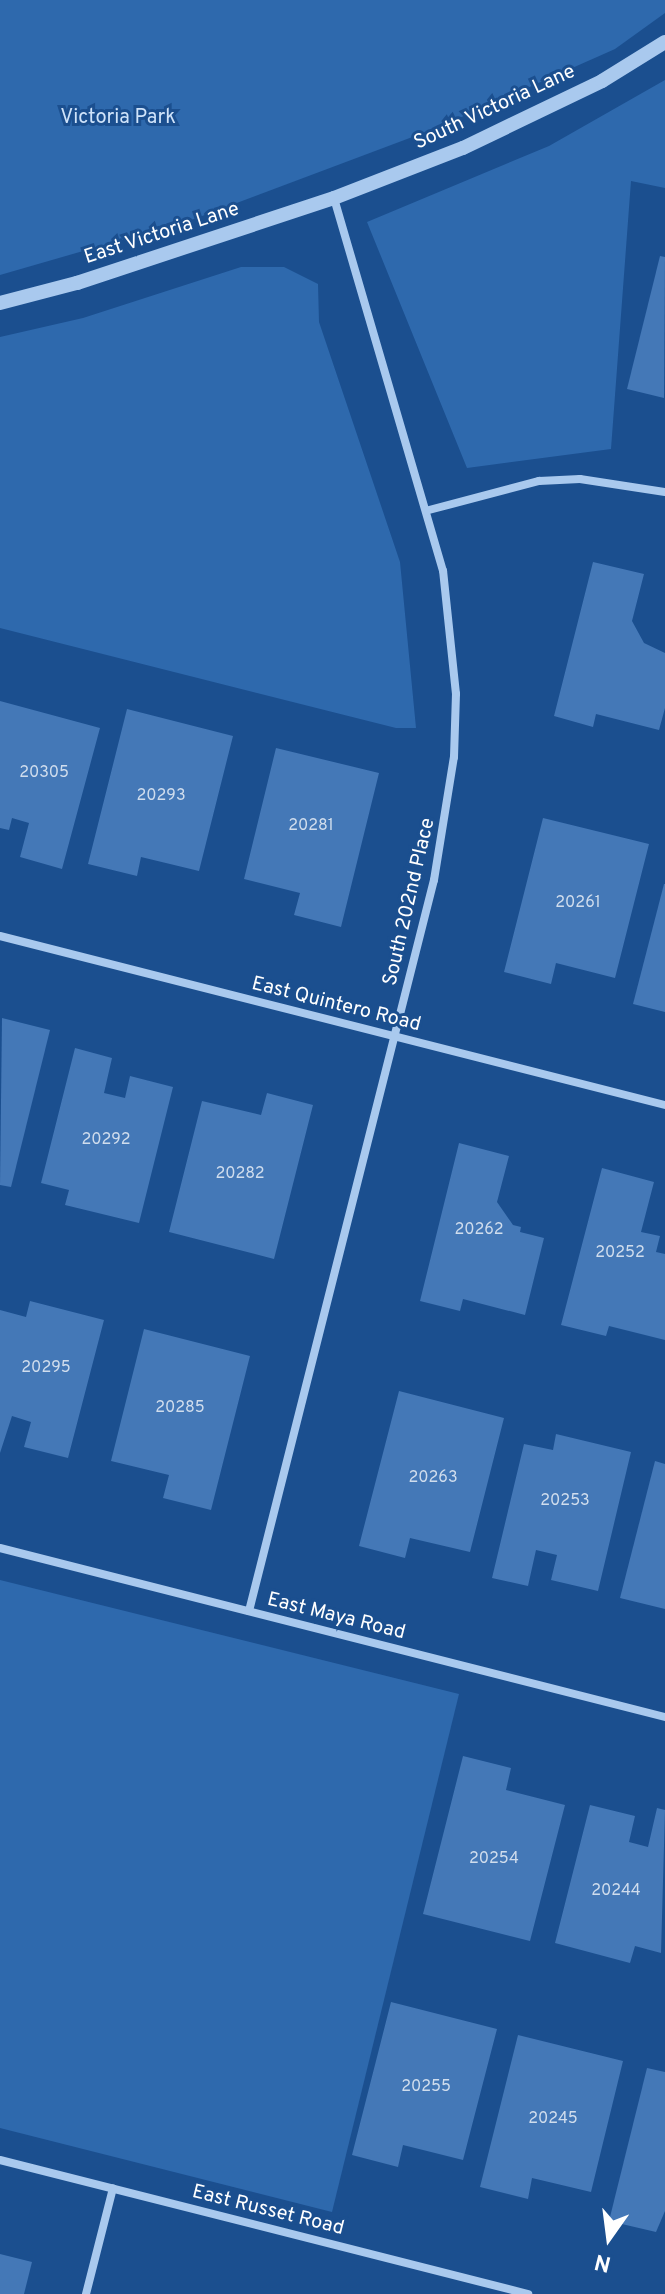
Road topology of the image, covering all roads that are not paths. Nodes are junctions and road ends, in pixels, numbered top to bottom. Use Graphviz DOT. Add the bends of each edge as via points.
graph roads {
  1 [pos="665,42"];
  2 [pos="334,198"];
  3 [pos="0,303"];
  4 [pos="665,492"];
  5 [pos="429,510"];
  6 [pos="0,936"];
  7 [pos="394,1036"];
  8 [pos="665,1105"];
  9 [pos="0,1548"];
  10 [pos="249,1611"];
  11 [pos="665,1717"];
  12 [pos="0,2160"];
  13 [pos="113,2188"];
  14 [pos="86,2294"];
  15 [pos="528,2294"];
  1 -- 2 [label="street, South Victoria Lane" via="602,81 463,148"];
  2 -- 3 [label="street, East Victoria Lane" via="77,283"];
  2 -- 5 [label="street, South 202nd Place"];
  4 -- 5 [label="street" via="580,479 539,481"];
  5 -- 7 [label="street, South 202nd Place" via="452,632 454,757 434,880"];
  6 -- 7 [label="street, East Quintero Road"];
  7 -- 8 [label="street, East Quintero Road"];
  7 -- 10 [label="street, South 202nd Place"];
  9 -- 10 [label="street, East Maya Road"];
  10 -- 11 [label="street, East Maya Road"];
  12 -- 13 [label="street, East Russet Road"];
  13 -- 14 [label="street"];
  13 -- 15 [label="street, East Russet Road"];
}
